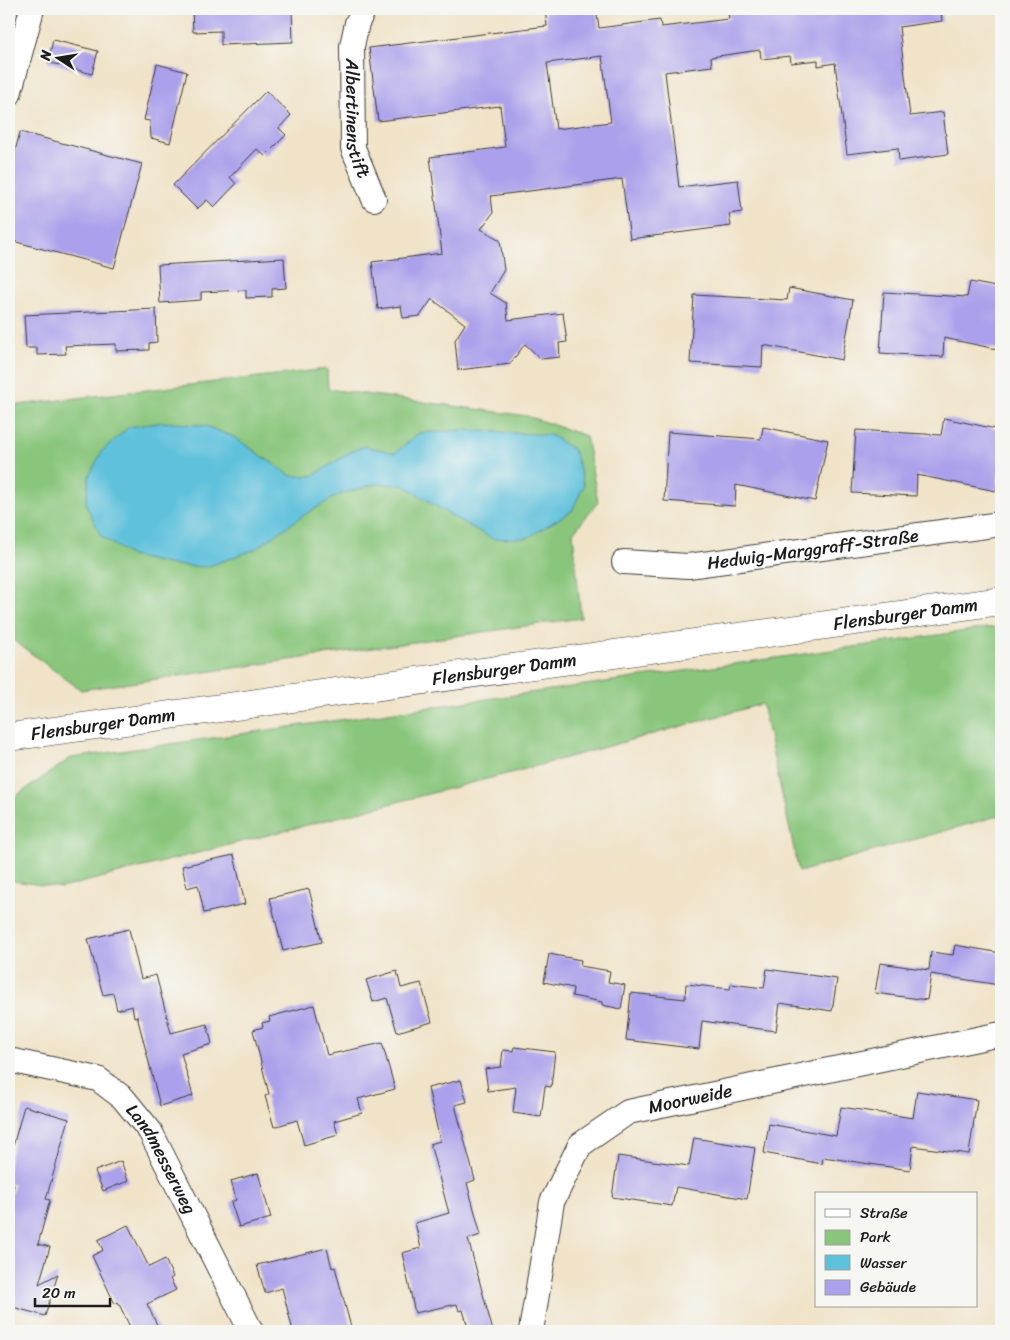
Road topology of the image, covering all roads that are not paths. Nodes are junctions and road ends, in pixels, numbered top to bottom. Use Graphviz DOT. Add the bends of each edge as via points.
graph roads {
  1 [pos="32,9"];
  2 [pos="364,9"];
  3 [pos="9,94"];
  4 [pos="374,198"];
  5 [pos="1001,524"];
  6 [pos="624,562"];
  7 [pos="1001,602"];
  8 [pos="9,737"];
  9 [pos="1001,1034"];
  10 [pos="9,1060"];
  11 [pos="251,1331"];
  12 [pos="531,1331"];
  1 -- 3 [label="street"];
  2 -- 4 [label="street, Albertinenstift" via="352,46 353,148"];
  5 -- 6 [label="street, Hedwig-Marggraff-Straße" via="688,566"];
  7 -- 8 [label="street, Flensburger Damm"];
  9 -- 12 [label="street, Moorweide" via="628,1112 580,1145 552,1202"];
  10 -- 11 [label="street, Landmesserweg" via="98,1079 123,1098 150,1131"];
}
